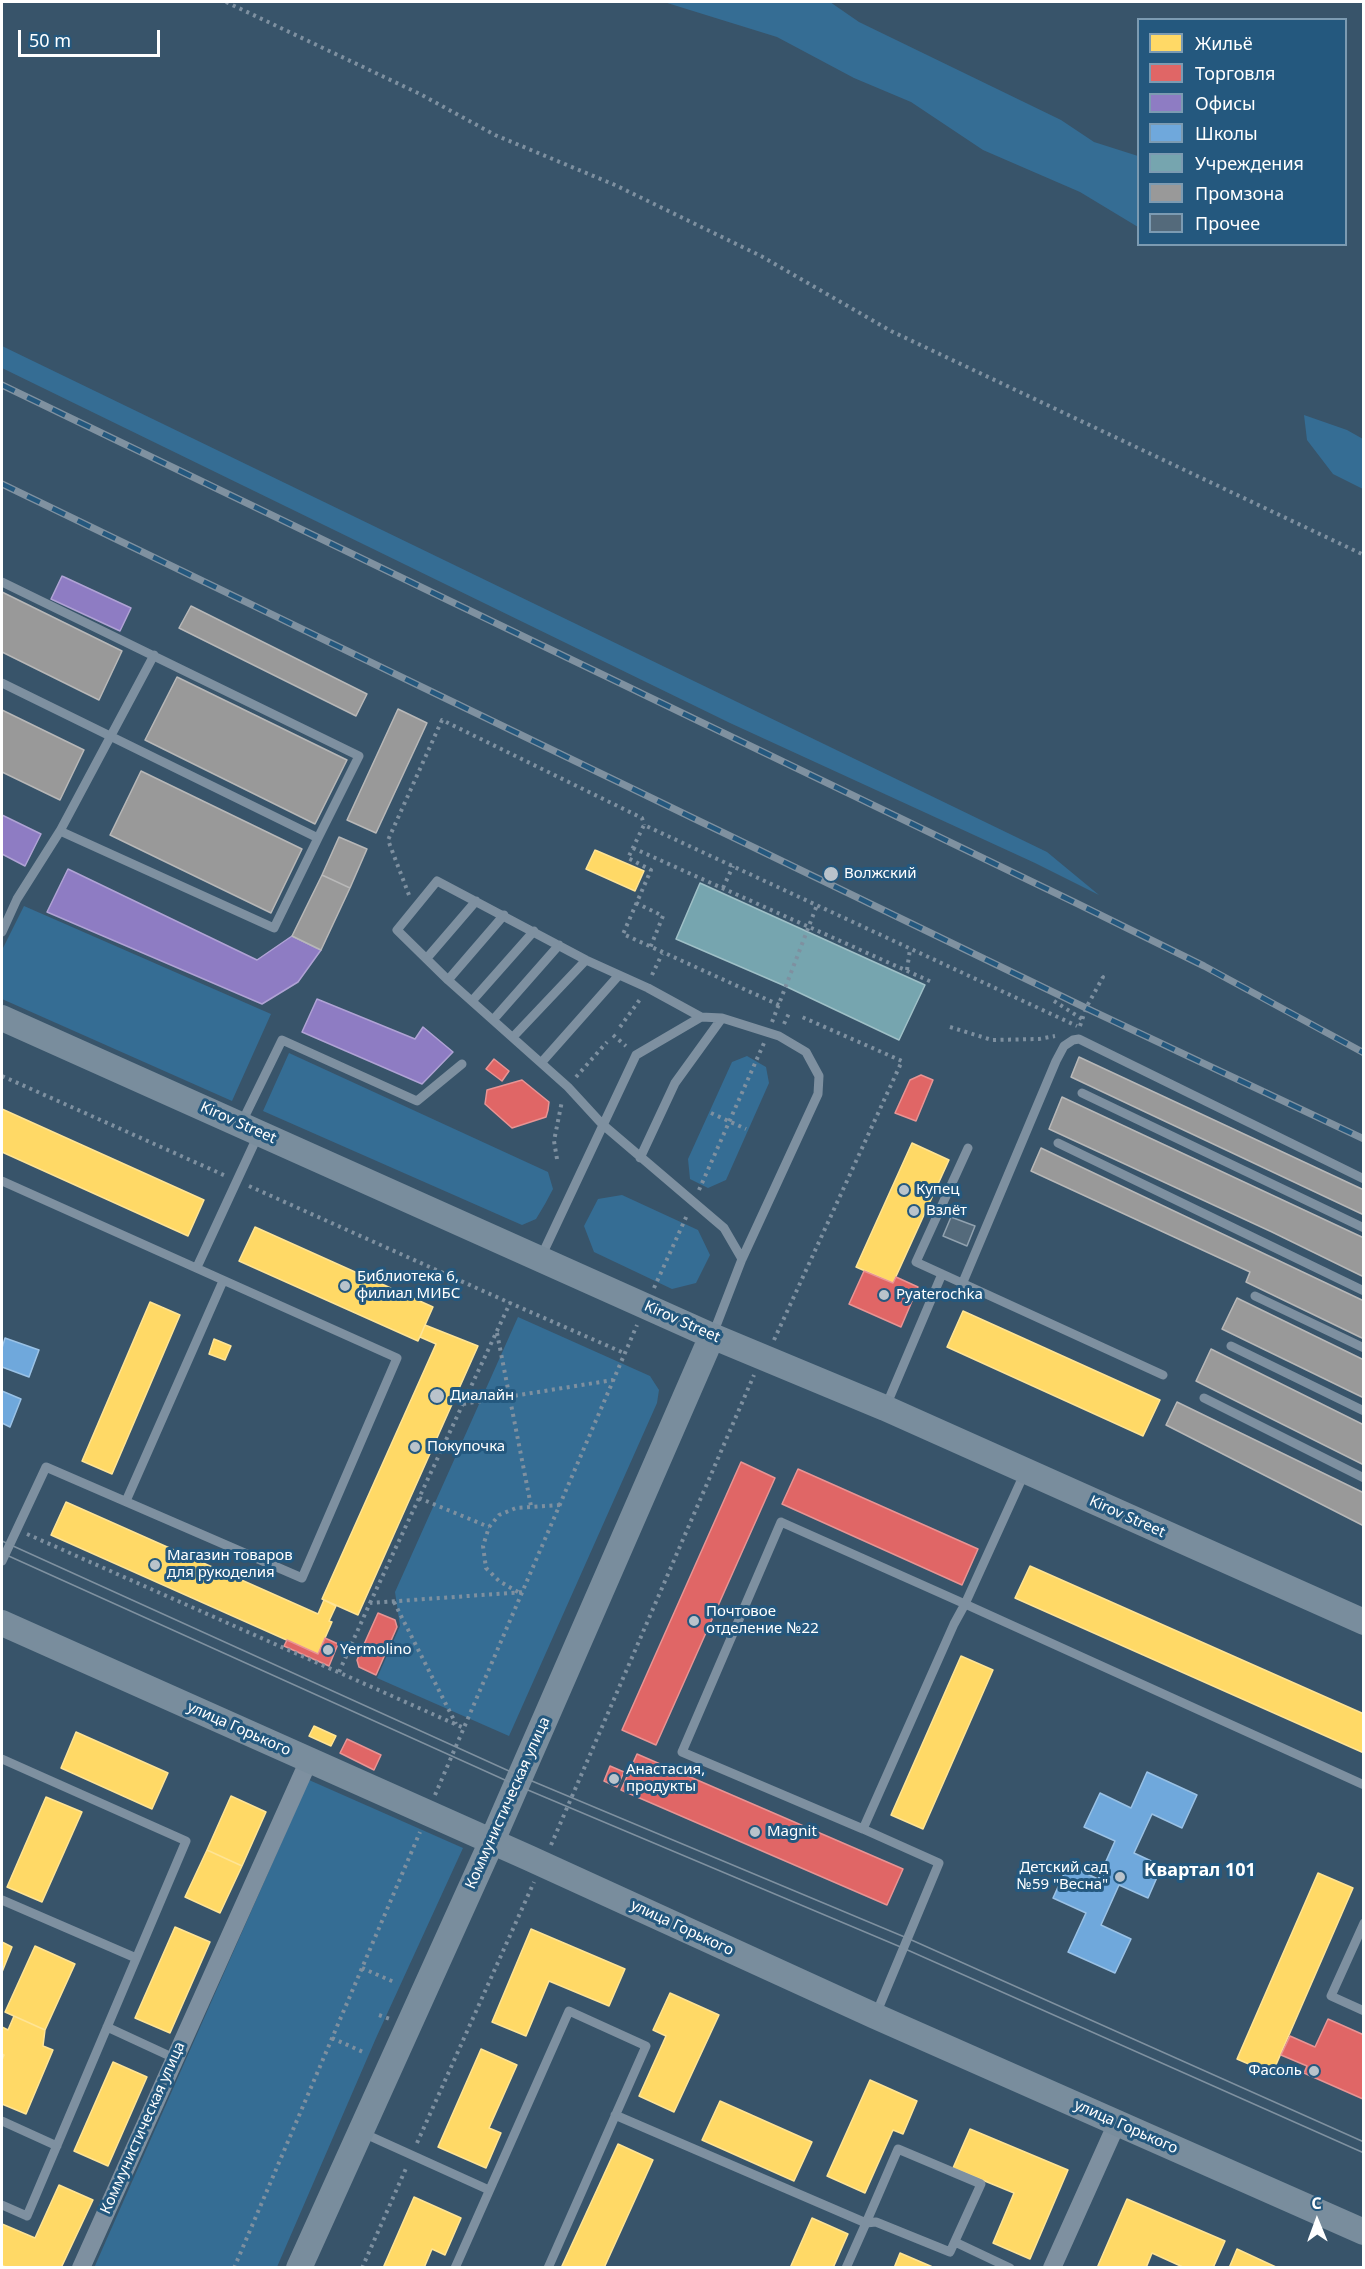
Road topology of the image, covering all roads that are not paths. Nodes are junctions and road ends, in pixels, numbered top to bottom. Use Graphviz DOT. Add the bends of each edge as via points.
graph roads {
  1 [pos="2,582"];
  2 [pos="154,655"];
  3 [pos="2,683"];
  4 [pos="111,735"];
  5 [pos="60,831"];
  6 [pos="318,838"];
  7 [pos="476,901"];
  8 [pos="504,915"];
  9 [pos="534,931"];
  10 [pos="2,932"];
  11 [pos="559,945"];
  12 [pos="427,958"];
  13 [pos="586,960"];
  14 [pos="620,975"];
  15 [pos="448,980"];
  16 [pos="472,1001"];
  17 [pos="700,1017"];
  18 [pos="2,1018"];
  19 [pos="722,1018"];
  20 [pos="493,1020"];
  21 [pos="513,1037"];
  22 [pos="541,1063"];
  23 [pos="462,1064"];
  24 [pos="1082,1093"];
  25 [pos="603,1124"];
  26 [pos="250,1129"];
  27 [pos="1058,1143"];
  28 [pos="968,1148"];
  29 [pos="640,1158"];
  30 [pos="1364,1179"];
  31 [pos="2,1181"];
  32 [pos="1364,1228"];
  33 [pos="541,1258"];
  34 [pos="742,1259"];
  35 [pos="197,1268"];
  36 [pos="942,1274"];
  37 [pos="223,1281"];
  38 [pos="963,1282"];
  39 [pos="1364,1291"];
  40 [pos="1256,1296"];
  41 [pos="712,1336"];
  42 [pos="1231,1346"];
  43 [pos="1364,1348"];
  44 [pos="1163,1375"];
  45 [pos="1204,1398"];
  46 [pos="885,1408"];
  47 [pos="1364,1411"];
  48 [pos="1025,1472"];
  49 [pos="1364,1478"];
  50 [pos="126,1501"];
  51 [pos="2,1561"];
  52 [pos="964,1604"];
  53 [pos="1364,1622"];
  54 [pos="2,1623"];
  55 [pos="2,1759"];
  56 [pos="309,1760"];
  57 [pos="1364,1785"];
  58 [pos="863,1829"];
  59 [pos="492,1842"];
  60 [pos="2,1900"];
  61 [pos="1364,1923"];
  62 [pos="136,1958"];
  63 [pos="1364,2010"];
  64 [pos="874,2016"];
  65 [pos="107,2027"];
  66 [pos="174,2058"];
  67 [pos="615,2115"];
  68 [pos="2,2121"];
  69 [pos="1117,2123"];
  70 [pos="361,2132"];
  71 [pos="57,2146"];
  72 [pos="489,2190"];
  73 [pos="2,2205"];
  74 [pos="866,2223"];
  75 [pos="1364,2232"];
  76 [pos="955,2242"];
  77 [pos="81,2268"];
  78 [pos="299,2268"];
  79 [pos="455,2268"];
  80 [pos="548,2268"];
  81 [pos="846,2268"];
  82 [pos="1010,2268"];
  83 [pos="1052,2268"];
  1 -- 2 [label="lane"];
  2 -- 4 [label="lane"];
  2 -- 6 [label="lane" via="359,756"];
  3 -- 4 [label="lane"];
  4 -- 5 [label="lane"];
  4 -- 6 [label="lane"];
  5 -- 6 [label="lane" via="274,928"];
  5 -- 10 [label="lane" via="16,899"];
  7 -- 8 [label="lane"];
  7 -- 12 [label="lane"];
  7 -- 12 [label="lane" via="437,881 397,930"];
  8 -- 9 [label="lane"];
  8 -- 15 [label="lane"];
  9 -- 11 [label="lane"];
  9 -- 16 [label="lane"];
  11 -- 13 [label="lane"];
  11 -- 20 [label="lane"];
  12 -- 15 [label="lane"];
  13 -- 14 [label="lane"];
  13 -- 21 [label="lane"];
  14 -- 17 [label="lane"];
  14 -- 22 [label="lane"];
  15 -- 16 [label="lane"];
  16 -- 20 [label="lane"];
  17 -- 19 [label="lane"];
  17 -- 25 [label="lane" via="636,1055"];
  18 -- 26 [label="street, Kirov Street"];
  19 -- 29 [label="lane" via="675,1083"];
  19 -- 34 [label="lane" via="769,1031 806,1052 819,1076 818,1094"];
  20 -- 21 [label="lane"];
  21 -- 22 [label="lane"];
  22 -- 25 [label="lane"];
  23 -- 26 [label="lane" via="417,1101 282,1040"];
  24 -- 32 [label="lane"];
  25 -- 29 [label="lane"];
  25 -- 33 [label="lane"];
  26 -- 33 [label="street, Kirov Street"];
  26 -- 35 [label="lane" via="237,1181"];
  27 -- 39 [label="lane"];
  28 -- 36 [label="lane" via="916,1262"];
  29 -- 34 [label="lane" via="724,1228"];
  30 -- 38 [label="lane" via="1080,1033 1064,1046 1056,1061"];
  31 -- 35 [label="lane"];
  33 -- 41 [label="street, Kirov Street"];
  34 -- 41 [label="lane"];
  35 -- 37 [label="lane"];
  36 -- 38 [label="lane"];
  36 -- 46 [label="lane"];
  37 -- 50 [label="lane"];
  37 -- 50 [label="lane" via="397,1358 302,1578"];
  38 -- 44 [label="lane"];
  40 -- 43 [label="lane"];
  41 -- 46 [label="street, Kirov Street"];
  41 -- 59 [label="street, Коммунистическая улица"];
  42 -- 47 [label="lane"];
  45 -- 49 [label="lane"];
  46 -- 48 [label="street, Kirov Street"];
  48 -- 52 [label="lane"];
  48 -- 53 [label="street, Kirov Street"];
  50 -- 51 [label="lane" via="46,1467"];
  52 -- 57 [label="lane"];
  52 -- 58 [label="lane"];
  52 -- 58 [label="lane" via="781,1522 682,1752"];
  54 -- 56 [label="street, улица Горького"];
  55 -- 62 [label="lane" via="186,1841"];
  56 -- 59 [label="street, улица Горького"];
  56 -- 66 [label="street, Коммунистическая улица"];
  58 -- 64 [label="lane" via="939,1863"];
  59 -- 64 [label="street, улица Горького"];
  59 -- 70 [label="street, Коммунистическая улица"];
  60 -- 62 [label="lane"];
  61 -- 63 [label="lane" via="1331,1996"];
  62 -- 65 [label="lane"];
  64 -- 69 [label="street, улица Горького"];
  65 -- 66 [label="lane"];
  65 -- 71 [label="lane"];
  66 -- 77 [label="street, Коммунистическая улица"];
  67 -- 72 [label="lane" via="646,2046 569,2011"];
  67 -- 74 [label="lane"];
  67 -- 80 [label="lane"];
  68 -- 71 [label="lane"];
  69 -- 75 [label="street, улица Горького"];
  69 -- 83 [label="street"];
  70 -- 72 [label="lane"];
  70 -- 78 [label="street, Коммунистическая улица"];
  71 -- 73 [label="lane" via="27,2216"];
  72 -- 79 [label="lane"];
  74 -- 76 [label="lane" via="876,2222 950,2252"];
  74 -- 76 [label="lane" via="898,2150 981,2184"];
  74 -- 81 [label="lane"];
  76 -- 82 [label="lane"];
}
